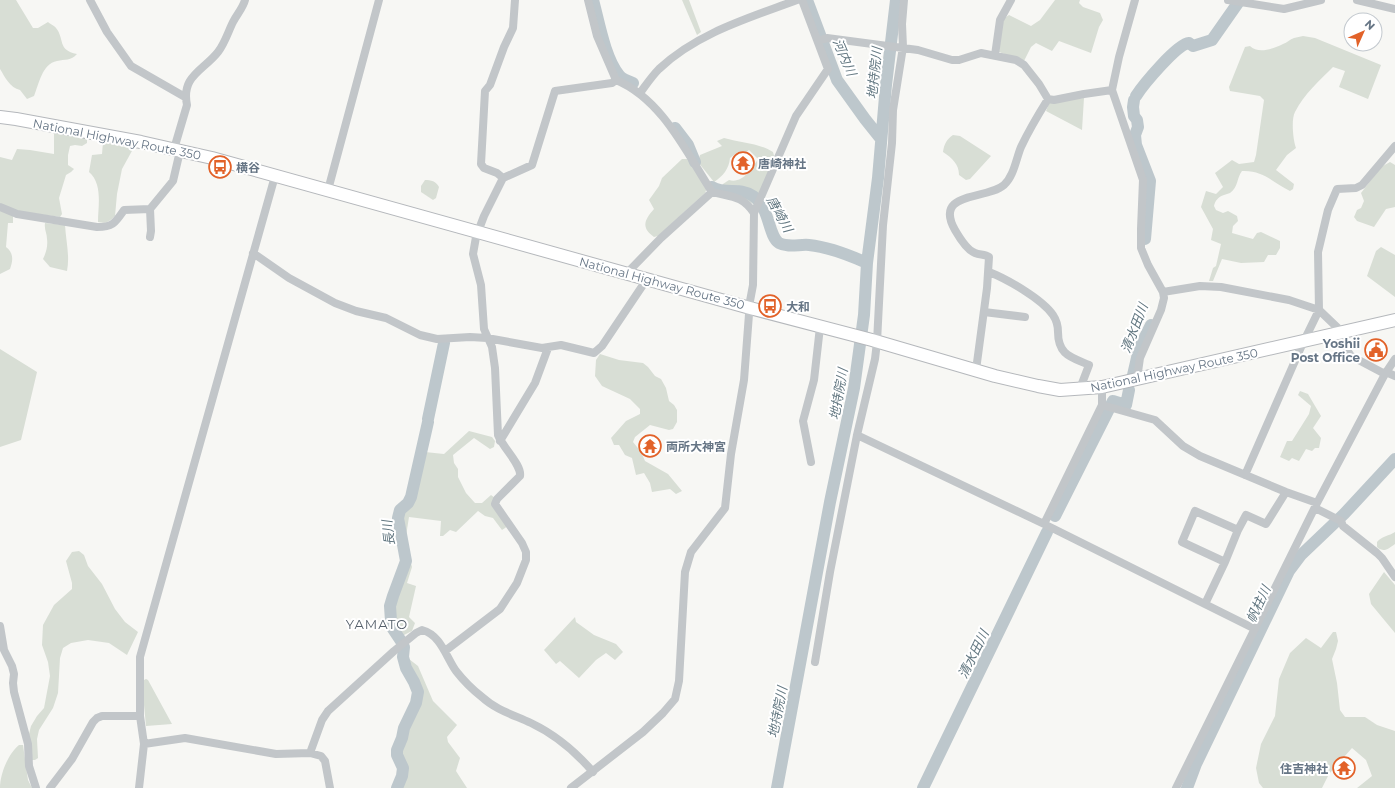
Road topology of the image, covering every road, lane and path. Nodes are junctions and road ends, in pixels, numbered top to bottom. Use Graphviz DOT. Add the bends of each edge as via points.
graph roads {
  1 [pos="90,0"];
  2 [pos="245,0"];
  3 [pos="379,0"];
  4 [pos="515,0"];
  5 [pos="588,0"];
  6 [pos="797,0"];
  7 [pos="802,0"];
  8 [pos="904,0"];
  9 [pos="1011,0"];
  10 [pos="1135,0"];
  11 [pos="1228,0"];
  12 [pos="1321,0"];
  13 [pos="1357,0"];
  14 [pos="1395,9"];
  15 [pos="823,40"];
  16 [pos="901,47"];
  17 [pos="995,55"];
  18 [pos="616,80"];
  19 [pos="1112,90"];
  20 [pos="640,93"];
  21 [pos="185,97"];
  22 [pos="1048,99"];
  23 [pos="0,117"];
  24 [pos="1395,146"];
  25 [pos="177,150"];
  26 [pos="275,176"];
  27 [pos="503,178"];
  28 [pos="328,190"];
  29 [pos="712,192"];
  30 [pos="0,207"];
  31 [pos="150,209"];
  32 [pos="756,209"];
  33 [pos="478,232"];
  34 [pos="150,237"];
  35 [pos="253,253"];
  36 [pos="989,272"];
  37 [pos="626,274"];
  38 [pos="647,279"];
  39 [pos="1163,292"];
  40 [pos="750,308"];
  41 [pos="1320,310"];
  42 [pos="984,312"];
  43 [pos="1025,317"];
  44 [pos="1395,320"];
  45 [pos="820,327"];
  46 [pos="1342,332"];
  47 [pos="487,338"];
  48 [pos="875,341"];
  49 [pos="1304,341"];
  50 [pos="548,348"];
  51 [pos="1395,358"];
  52 [pos="976,370"];
  53 [pos="1386,373"];
  54 [pos="1395,376"];
  55 [pos="1137,379"];
  56 [pos="1102,387"];
  57 [pos="1082,390"];
  58 [pos="1107,407"];
  59 [pos="856,435"];
  60 [pos="500,440"];
  61 [pos="811,462"];
  62 [pos="1245,475"];
  63 [pos="1286,492"];
  64 [pos="1316,506"];
  65 [pos="1044,524"];
  66 [pos="1238,530"];
  67 [pos="1225,562"];
  68 [pos="1395,577"];
  69 [pos="1205,604"];
  70 [pos="0,626"];
  71 [pos="1255,629"];
  72 [pos="445,651"];
  73 [pos="815,662"];
  74 [pos="140,716"];
  75 [pos="144,744"];
  76 [pos="310,753"];
  77 [pos="592,772"];
  78 [pos="36,788"];
  79 [pos="50,788"];
  80 [pos="138,788"];
  81 [pos="330,788"];
  82 [pos="571,788"];
  83 [pos="1176,788"];
  1 -- 21 [label="street" via="107,32 131,66"];
  2 -- 21 [label="street" via="226,41 193,76 188,83"];
  3 -- 28 [label="street"];
  4 -- 27 [label="street" via="513,28 490,85 485,91 483,112 482,164 484,168"];
  5 -- 18 [label="street" via="597,36"];
  6 -- 20 [label="street" via="707,36 669,60"];
  7 -- 15 [label="street"];
  8 -- 16 [label="street"];
  9 -- 17 [label="street" via="1000,20"];
  10 -- 19 [label="street"];
  11 -- 12 [label="street" via="1284,9"];
  13 -- 14 [label="street"];
  15 -- 16 [label="street"];
  15 -- 32 [label="street" via="828,69 796,116"];
  16 -- 17 [label="street" via="952,60 981,52"];
  16 -- 48 [label="street" via="893,110"];
  17 -- 22 [label="street" via="1016,60 1024,65"];
  18 -- 20 [label="street"];
  18 -- 27 [label="street" via="612,83 555,91 532,165"];
  19 -- 22 [label="street"];
  19 -- 39 [label="street" via="1143,180 1141,248"];
  20 -- 29 [label="street" via="672,129"];
  21 -- 25 [label="street" via="187,105"];
  22 -- 36 [label="street" via="1020,148 1004,185 994,191 964,198 952,206 951,222 956,232 974,253 989,257"];
  23 -- 25 [label="highway, National Highway Route 350"];
  24 -- 41 [label="street" via="1362,184 1356,188 1337,189 1328,210 1318,252"];
  25 -- 26 [label="highway, National Highway Route 350"];
  25 -- 31 [label="street" via="172,181"];
  26 -- 28 [label="highway, National Highway Route 350"];
  26 -- 35 [label="street"];
  27 -- 33 [label="street"];
  28 -- 33 [label="highway, National Highway Route 350"];
  29 -- 32 [label="street" via="744,200"];
  29 -- 37 [label="street"];
  30 -- 31 [label="street" via="17,214 98,227 109,227 124,210"];
  31 -- 34 [label="street"];
  32 -- 40 [label="street"];
  33 -- 37 [label="highway, National Highway Route 350"];
  33 -- 47 [label="street" via="473,254 481,285"];
  35 -- 47 [label="street" via="289,278 330,301 356,311 386,318 420,335 437,339"];
  35 -- 74 [label="street" via="140,657"];
  36 -- 42 [label="street"];
  36 -- 57 [label="street" via="1038,300 1053,314 1058,323 1060,347 1066,355 1089,365 1081,386"];
  37 -- 38 [label="highway, National Highway Route 350"];
  38 -- 40 [label="highway, National Highway Route 350"];
  38 -- 50 [label="street" via="594,353 561,345"];
  39 -- 41 [label="street" via="1200,286 1221,287 1282,298"];
  39 -- 55 [label="street" via="1161,310 1140,358"];
  40 -- 45 [label="highway, National Highway Route 350"];
  40 -- 77 [label="street" via="744,380 725,508 691,552 685,572 679,681 675,699 648,727"];
  41 -- 46 [label="street"];
  41 -- 49 [label="street"];
  42 -- 43 [label="street"];
  42 -- 52 [label="street"];
  44 -- 46 [label="highway, National Highway Route 350"];
  45 -- 48 [label="highway, National Highway Route 350"];
  45 -- 61 [label="street" via="814,380 802,421"];
  46 -- 49 [label="highway, National Highway Route 350"];
  46 -- 53 [label="street" via="1351,356"];
  47 -- 50 [label="street"];
  47 -- 60 [label="street" via="492,347 495,368"];
  48 -- 52 [label="highway, National Highway Route 350"];
  48 -- 59 [label="street" via="875,359"];
  49 -- 55 [label="highway, National Highway Route 350"];
  49 -- 62 [label="street"];
  50 -- 60 [label="street" via="535,383"];
  51 -- 53 [label="street"];
  52 -- 57 [label="highway, National Highway Route 350" via="1038,386"];
  53 -- 54 [label="street"];
  53 -- 64 [label="street"];
  55 -- 56 [label="highway, National Highway Route 350"];
  56 -- 57 [label="highway, National Highway Route 350"];
  56 -- 58 [label="street"];
  58 -- 62 [label="street" via="1155,420 1183,446"];
  58 -- 65 [label="street"];
  59 -- 65 [label="street"];
  59 -- 73 [label="street"];
  60 -- 72 [label="street" via="521,471 520,476 495,504 522,543 526,560 517,583 500,609"];
  62 -- 63 [label="street"];
  63 -- 64 [label="street"];
  63 -- 66 [label="street" via="1266,524 1246,515"];
  64 -- 68 [label="street" via="1338,520 1382,558"];
  64 -- 71 [label="street"];
  65 -- 69 [label="street"];
  66 -- 67 [label="street"];
  66 -- 67 [label="street" via="1195,511 1182,542"];
  67 -- 69 [label="street"];
  69 -- 71 [label="street"];
  70 -- 78 [label="street" via="4,650 14,674 14,692 28,744 29,766"];
  71 -- 83 [label="street"];
  72 -- 76 [label="street" via="426,631 416,633 328,711"];
  72 -- 77 [label="street" via="457,672 481,697 551,734"];
  74 -- 75 [label="street"];
  74 -- 79 [label="street" via="97,718 72,759"];
  75 -- 76 [label="street" via="185,738 276,754"];
  75 -- 80 [label="street"];
  76 -- 81 [label="street" via="321,756 325,761"];
  77 -- 82 [label="street"];
}
